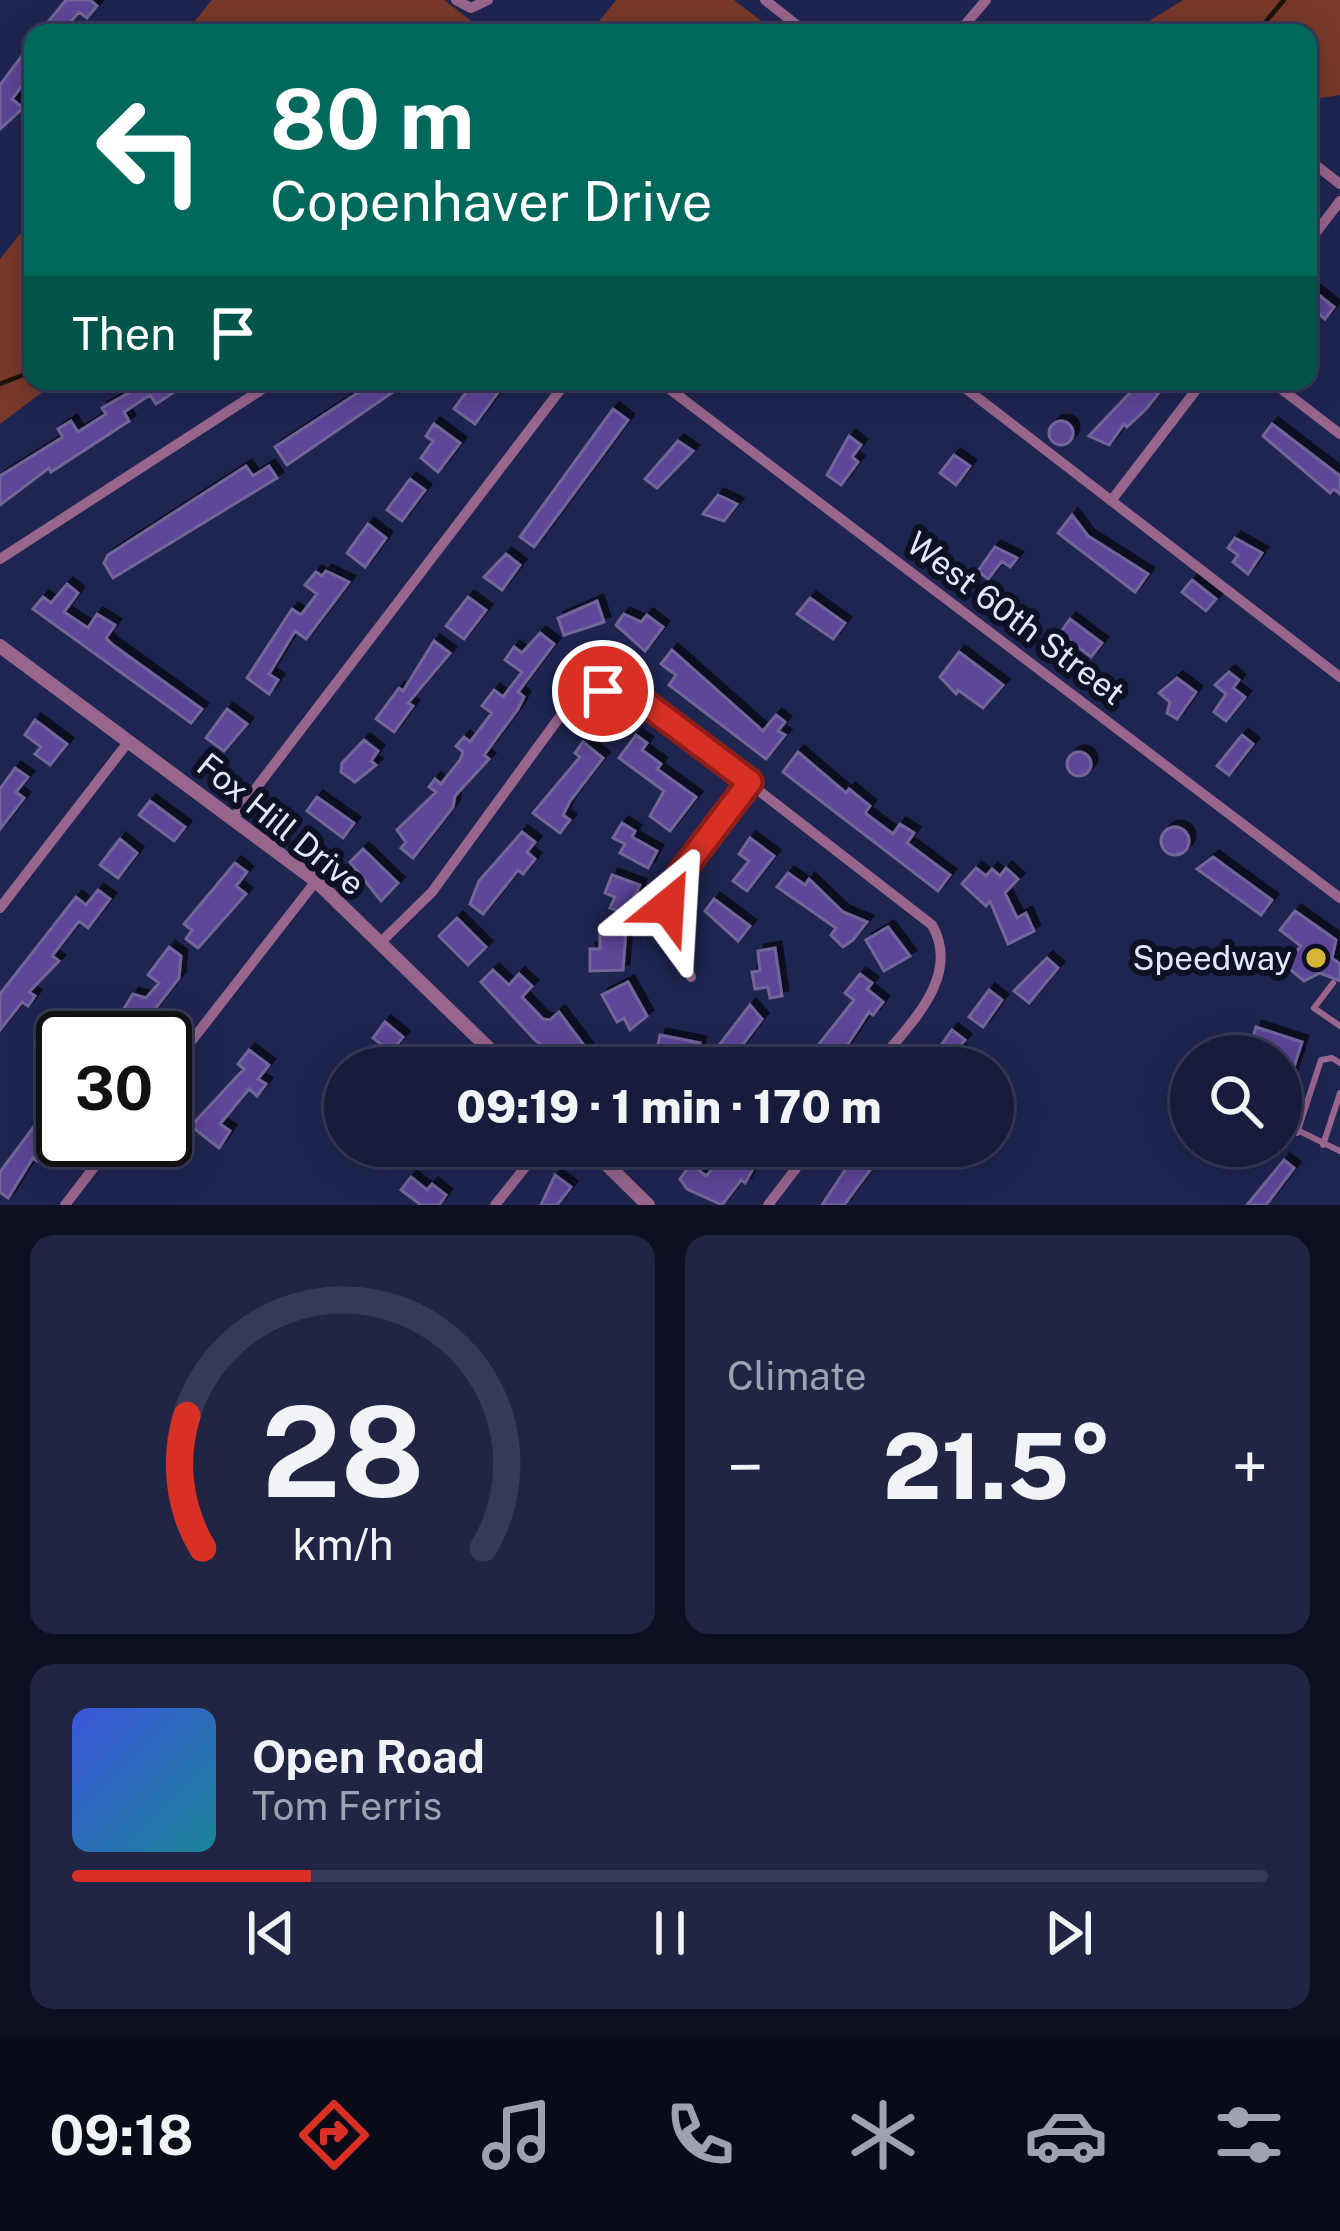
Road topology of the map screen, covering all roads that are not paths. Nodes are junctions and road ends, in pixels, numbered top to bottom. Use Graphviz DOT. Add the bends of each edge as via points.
graph roads {
  1 [pos="456,0"];
  2 [pos="488,0"];
  3 [pos="765,0"];
  4 [pos="986,0"];
  5 [pos="796,24"];
  6 [pos="966,24"];
  7 [pos="1340,201"];
  8 [pos="1317,231"];
  9 [pos="261,390"];
  10 [pos="560,390"];
  11 [pos="671,390"];
  12 [pos="968,390"];
  13 [pos="1196,390"];
  14 [pos="1283,390"];
  15 [pos="1340,434"];
  16 [pos="1111,501"];
  17 [pos="0,559"];
  18 [pos="0,646"];
  19 [pos="1340,677"];
  20 [pos="129,741"];
  21 [pos="750,782"];
  22 [pos="234,817"];
  23 [pos="316,881"];
  24 [pos="1340,898"];
  25 [pos="0,908"];
  26 [pos="381,942"];
  27 [pos="691,976"];
  28 [pos="1334,983"];
  29 [pos="1326,993"];
  30 [pos="1335,1000"];
  31 [pos="1340,1027"];
  32 [pos="192,1041"];
  33 [pos="487,1047"];
  34 [pos="890,1047"];
  35 [pos="1340,1063"];
  36 [pos="1340,1093"];
  37 [pos="1302,1117"];
  38 [pos="1302,1134"];
  39 [pos="1323,1145"];
  40 [pos="1340,1151"];
  41 [pos="94,1167"];
  42 [pos="525,1167"];
  43 [pos="609,1167"];
  44 [pos="798,1167"];
  45 [pos="65,1205"];
  46 [pos="495,1205"];
  47 [pos="647,1205"];
  48 [pos="768,1205"];
  1 -- 2 [label="street" via="471,8"];
  3 -- 5 [label="street"];
  4 -- 6 [label="street"];
  7 -- 8 [label="street"];
  9 -- 17 [label="street"];
  10 -- 22 [label="street"];
  11 -- 24 [label="street, West 60th Street"];
  12 -- 16 [label="street"];
  13 -- 16 [label="street"];
  14 -- 15 [label="street"];
  16 -- 19 [label="street"];
  18 -- 20 [label="street, Fox Hill Drive"];
  20 -- 22 [label="street, Fox Hill Drive"];
  20 -- 25 [label="street"];
  21 -- 26 [label="street" via="637,697 603,691 581,698 432,892"];
  21 -- 27 [label="street" via="672,889 669,927"];
  21 -- 34 [label="street" via="921,912 942,950 933,991"];
  22 -- 23 [label="street, Fox Hill Drive"];
  23 -- 26 [label="street, Fox Hill Drive"];
  23 -- 32 [label="street"];
  26 -- 33 [label="street, Fox Hill Drive"];
  28 -- 29 [label="lane"];
  29 -- 30 [label="lane"];
  29 -- 31 [label="lane" via="1314,1008"];
  35 -- 37 [label="lane" via="1321,1060"];
  36 -- 39 [label="lane"];
  38 -- 39 [label="lane"];
  39 -- 40 [label="lane"];
  41 -- 45 [label="street"];
  42 -- 46 [label="street"];
  43 -- 47 [label="street"];
  44 -- 48 [label="street"];
}
